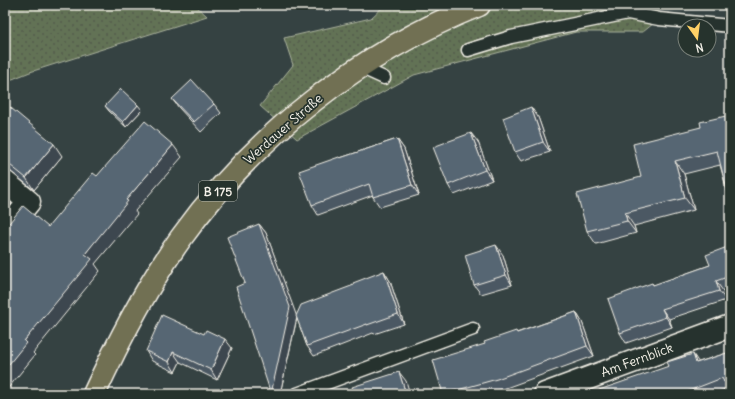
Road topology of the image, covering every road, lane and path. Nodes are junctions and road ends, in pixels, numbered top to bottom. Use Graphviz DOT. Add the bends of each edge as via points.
graph roads {
  1 [pos="479,5"];
  2 [pos="625,9"];
  3 [pos="730,26"];
  4 [pos="468,50"];
  5 [pos="360,67"];
  6 [pos="384,78"];
  7 [pos="5,182"];
  8 [pos="5,231"];
  9 [pos="730,326"];
  10 [pos="473,329"];
  11 [pos="94,394"];
  12 [pos="297,394"];
  13 [pos="545,394"];
  1 -- 5 [label="main road, Werdauer Straße / B 175" via="402,41"];
  2 -- 3 [label="lane" via="659,19"];
  2 -- 4 [label="lane"];
  5 -- 6 [label="lane"];
  5 -- 11 [label="main road, Werdauer Straße / B 175" via="305,106 256,149 213,197 181,238 144,295"];
  7 -- 8 [label="street" via="29,202"];
  9 -- 13 [label="street, Am Fernblick"];
  10 -- 12 [label="lane"];
}
